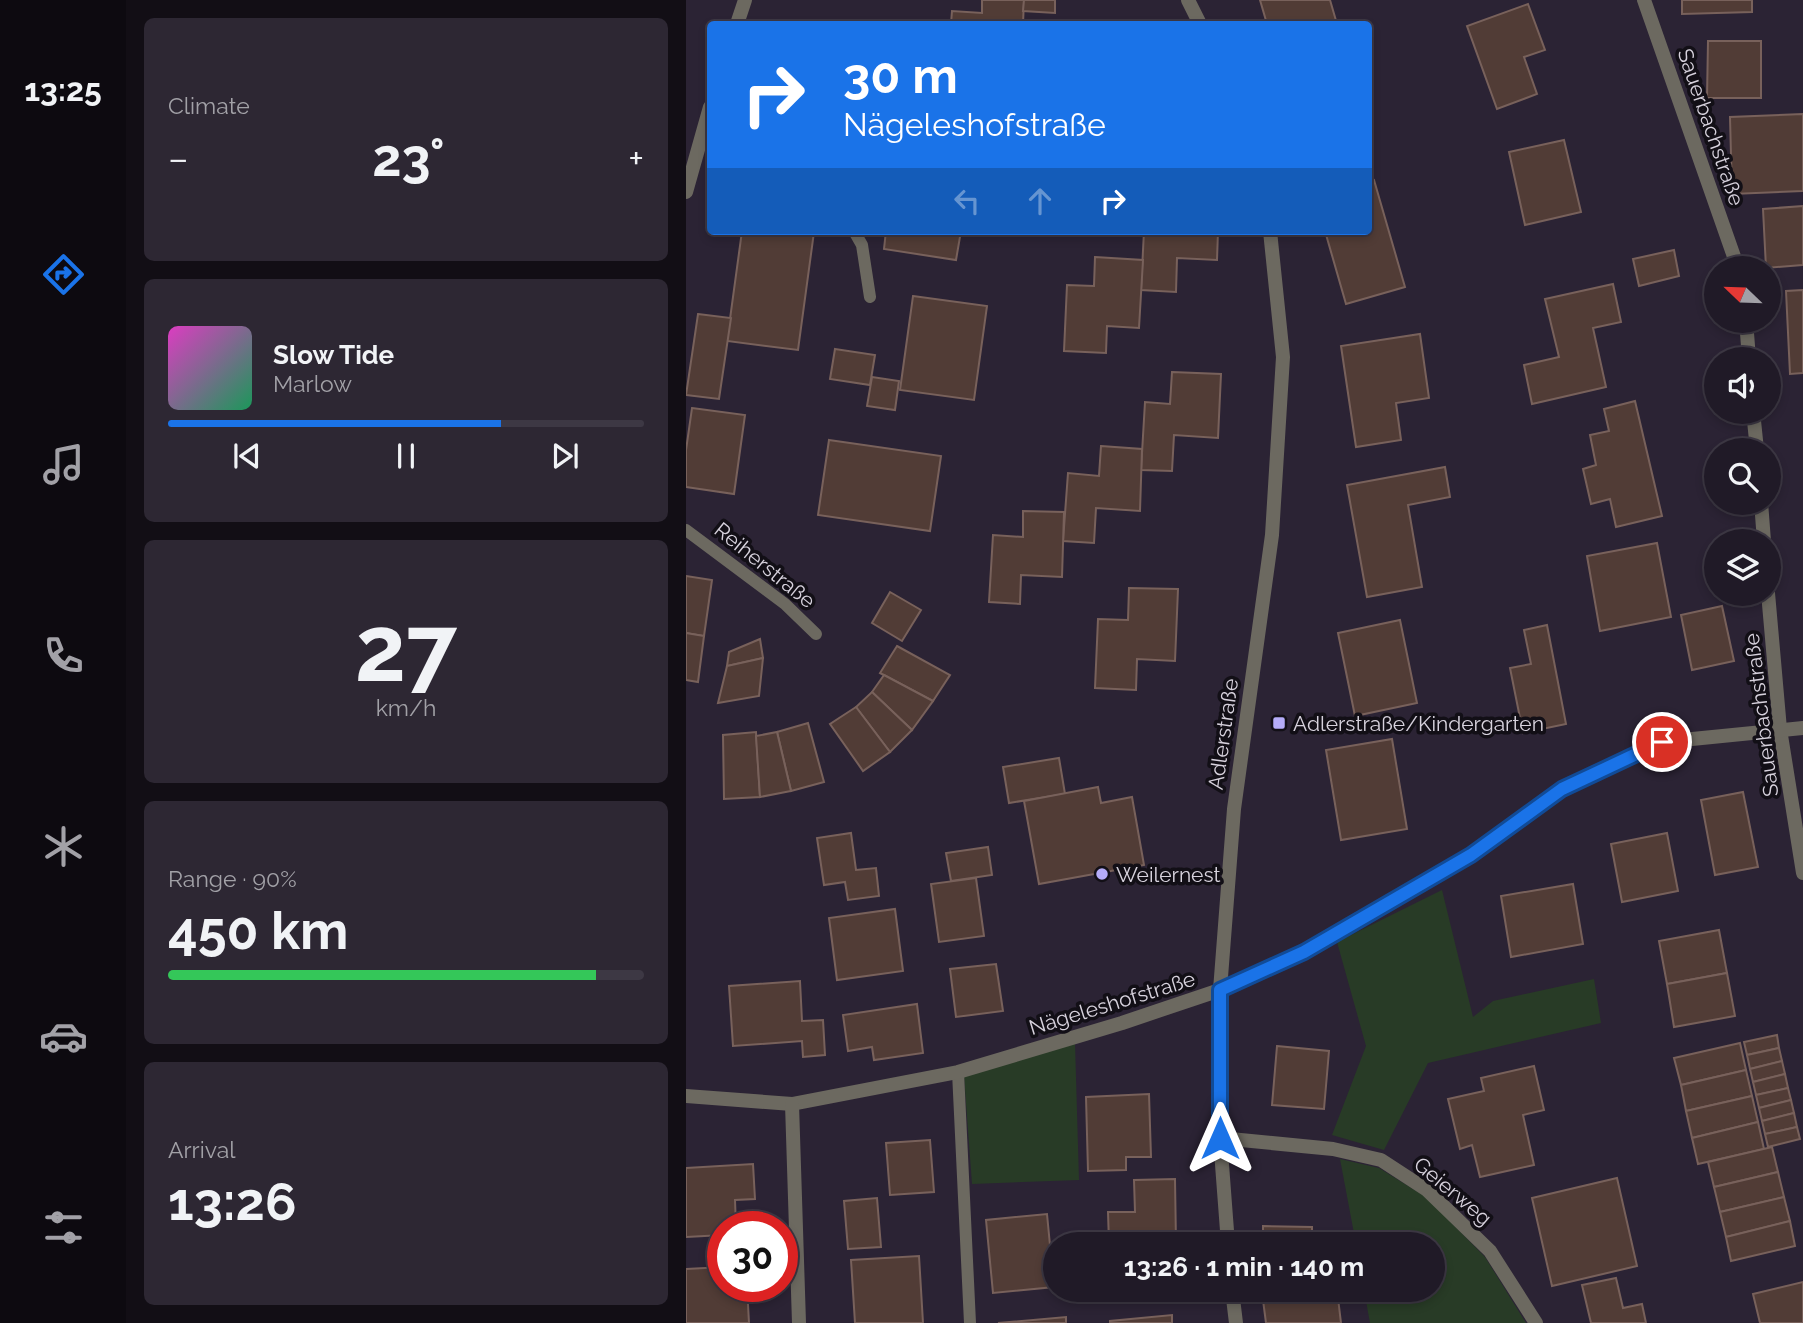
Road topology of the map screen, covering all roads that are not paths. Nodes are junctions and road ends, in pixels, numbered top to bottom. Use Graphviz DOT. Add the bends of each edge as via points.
graph roads {
  1 [pos="745,0"];
  2 [pos="1188,0"];
  3 [pos="1644,0"];
  4 [pos="738,21"];
  5 [pos="1198,21"];
  6 [pos="707,118"];
  7 [pos="686,192"];
  8 [pos="856,235"];
  9 [pos="1270,235"];
  10 [pos="1734,256"];
  11 [pos="870,298"];
  12 [pos="686,530"];
  13 [pos="1770,606"];
  14 [pos="816,634"];
  15 [pos="1803,728"];
  16 [pos="1780,729"];
  17 [pos="1803,873"];
  18 [pos="1220,990"];
  19 [pos="958,1072"];
  20 [pos="686,1096"];
  21 [pos="792,1104"];
  22 [pos="1220,1138"];
  23 [pos="1227,1232"];
  24 [pos="1233,1302"];
  25 [pos="799,1323"];
  26 [pos="970,1323"];
  27 [pos="1236,1323"];
  28 [pos="1536,1323"];
  1 -- 4 [label="street"];
  2 -- 5 [label="street"];
  3 -- 10 [label="street, Sauerbachstraße"];
  6 -- 7 [label="street"];
  8 -- 11 [label="lane"];
  9 -- 18 [label="street, Adlerstraße" via="1283,357 1272,535 1234,809"];
  12 -- 14 [label="lane, Reiherstraße" via="785,604"];
  13 -- 16 [label="street, Sauerbachstraße"];
  15 -- 16 [label="street, Nägeleshofstraße"];
  16 -- 17 [label="street, Sauerbachstraße"];
  16 -- 18 [label="street, Nägeleshofstraße" via="1662,742 1562,789 1447,869 1304,952"];
  18 -- 19 [label="street, Nägeleshofstraße"];
  18 -- 22 [label="street, Adlerstraße"];
  19 -- 21 [label="street, Nägeleshofstraße"];
  19 -- 26 [label="lane"];
  20 -- 21 [label="street, Nägeleshofstraße"];
  21 -- 25 [label="street"];
  22 -- 23 [label="street, Adlerstraße"];
  22 -- 28 [label="street, Geierweg" via="1333,1149 1381,1160 1427,1190 1490,1251"];
  24 -- 27 [label="street"];
}
